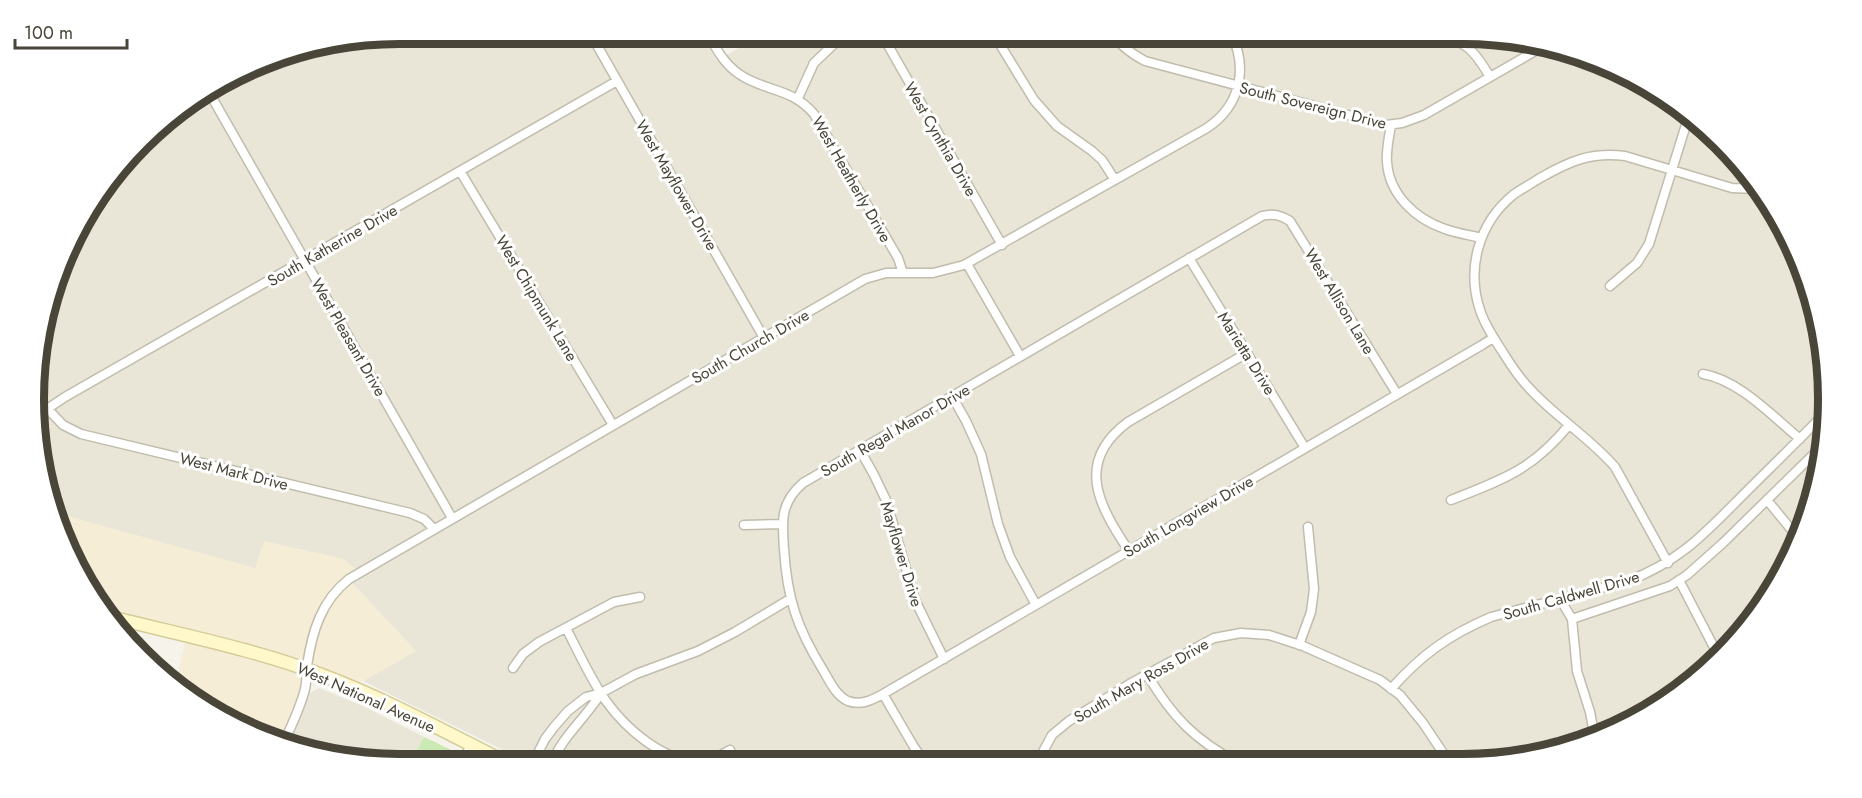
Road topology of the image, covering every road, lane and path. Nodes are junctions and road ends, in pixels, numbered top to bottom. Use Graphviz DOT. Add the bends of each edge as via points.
graph roads {
  1 [pos="596,44"];
  2 [pos="714,44"];
  3 [pos="836,44"];
  4 [pos="887,44"];
  5 [pos="1000,44"];
  6 [pos="1120,44"];
  7 [pos="1234,44"];
  8 [pos="1463,44"];
  9 [pos="1535,51"];
  10 [pos="1490,77"];
  11 [pos="617,81"];
  12 [pos="1238,86"];
  13 [pos="212,97"];
  14 [pos="798,98"];
  15 [pos="1686,123"];
  16 [pos="1391,125"];
  17 [pos="1672,170"];
  18 [pos="460,171"];
  19 [pos="1115,180"];
  20 [pos="1749,189"];
  21 [pos="1278,214"];
  22 [pos="1481,238"];
  23 [pos="1002,245"];
  24 [pos="1189,258"];
  25 [pos="304,260"];
  26 [pos="967,264"];
  27 [pos="903,273"];
  28 [pos="1610,286"];
  29 [pos="764,338"];
  30 [pos="1493,338"];
  31 [pos="1247,353"];
  32 [pos="1020,356"];
  33 [pos="1703,374"];
  34 [pos="1397,394"];
  35 [pos="952,396"];
  36 [pos="44,406"];
  37 [pos="47,409"];
  38 [pos="1818,421"];
  39 [pos="613,425"];
  40 [pos="1569,425"];
  41 [pos="1800,439"];
  42 [pos="1305,448"];
  43 [pos="860,450"];
  44 [pos="1814,453"];
  45 [pos="1451,500"];
  46 [pos="1767,500"];
  47 [pos="452,518"];
  48 [pos="782,524"];
  49 [pos="744,525"];
  50 [pos="1308,527"];
  51 [pos="434,529"];
  52 [pos="1793,531"];
  53 [pos="1129,551"];
  54 [pos="1668,563"];
  55 [pos="1678,580"];
  56 [pos="640,597"];
  57 [pos="790,599"];
  58 [pos="1560,599"];
  59 [pos="1036,605"];
  60 [pos="121,619"];
  61 [pos="1572,619"];
  62 [pos="566,628"];
  63 [pos="1299,645"];
  64 [pos="1715,649"];
  65 [pos="944,659"];
  66 [pos="513,668"];
  67 [pos="307,669"];
  68 [pos="1147,674"];
  69 [pos="1391,688"];
  70 [pos="601,693"];
  71 [pos="883,694"];
  72 [pos="1593,729"];
  73 [pos="286,736"];
  74 [pos="471,745"];
  75 [pos="730,750"];
  76 [pos="466,754"];
  77 [pos="489,754"];
  78 [pos="538,754"];
  79 [pos="557,754"];
  80 [pos="670,754"];
  81 [pos="723,754"];
  82 [pos="920,754"];
  83 [pos="1042,754"];
  84 [pos="1222,754"];
  85 [pos="1444,754"];
  1 -- 11 [label="street, West Mayflower Drive"];
  2 -- 14 [label="street, West Heatherly Drive" via="739,74"];
  3 -- 14 [label="street" via="814,63"];
  4 -- 23 [label="street, West Cynthia Drive"];
  5 -- 19 [label="street" via="1034,100 1057,126 1102,160"];
  6 -- 12 [label="street, South Sovereign Drive" via="1145,61"];
  7 -- 12 [label="street" via="1240,58"];
  8 -- 10 [label="street" via="1481,61"];
  9 -- 10 [label="street, South Sovereign Drive"];
  10 -- 16 [label="street, South Sovereign Drive" via="1419,117"];
  11 -- 18 [label="street, South Katherine Drive"];
  11 -- 29 [label="street, West Mayflower Drive"];
  12 -- 16 [label="street, South Sovereign Drive"];
  12 -- 19 [label="street, South Church Drive" via="1228,108 1212,124"];
  13 -- 25 [label="street, West Pleasant Drive"];
  14 -- 27 [label="street, West Heatherly Drive" via="820,121"];
  15 -- 17 [label="street"];
  16 -- 22 [label="street" via="1387,166 1392,184 1405,204 1444,229"];
  17 -- 20 [label="street" via="1732,188"];
  17 -- 22 [label="street" via="1611,154 1572,161 1515,194 1494,214"];
  17 -- 28 [label="street" via="1645,253"];
  18 -- 25 [label="street, South Katherine Drive"];
  18 -- 39 [label="street, West Chipmunk Lane"];
  19 -- 23 [label="street, South Church Drive"];
  21 -- 24 [label="street, South Regal Manor Drive" via="1262,216"];
  21 -- 34 [label="street, West Allison Lane" via="1295,227"];
  22 -- 30 [label="street" via="1474,266 1475,290"];
  23 -- 26 [label="street, South Church Drive"];
  24 -- 31 [label="street, Marietta Drive"];
  24 -- 32 [label="street, South Regal Manor Drive"];
  25 -- 37 [label="street, South Katherine Drive"];
  25 -- 47 [label="street, West Pleasant Drive"];
  26 -- 27 [label="street, South Church Drive" via="933,273"];
  26 -- 32 [label="street"];
  27 -- 29 [label="street, South Church Drive" via="865,279"];
  29 -- 39 [label="street, South Church Drive"];
  30 -- 34 [label="street, South Longview Drive"];
  30 -- 40 [label="street" via="1530,390"];
  31 -- 42 [label="street, Marietta Drive"];
  31 -- 53 [label="street" via="1128,422 1106,445 1097,470 1101,505"];
  32 -- 35 [label="street, South Regal Manor Drive"];
  33 -- 41 [label="street" via="1731,384"];
  34 -- 42 [label="street, South Longview Drive"];
  35 -- 43 [label="street, South Regal Manor Drive"];
  35 -- 59 [label="street" via="981,454 1010,557"];
  36 -- 37 [label="street, West Mark Drive"];
  37 -- 51 [label="street, West Mark Drive" via="63,425 81,434 410,513"];
  38 -- 41 [label="street, South Caldwell Drive"];
  39 -- 47 [label="street, South Church Drive"];
  40 -- 45 [label="street" via="1523,469"];
  40 -- 54 [label="street" via="1615,466"];
  41 -- 54 [label="street, South Caldwell Drive"];
  42 -- 53 [label="street, South Longview Drive"];
  43 -- 48 [label="street, South Regal Manor Drive" via="795,490 787,502"];
  43 -- 65 [label="street, Mayflower Drive" via="886,500 915,600"];
  44 -- 46 [label="street, South Caldwell Drive"];
  46 -- 52 [label="street"];
  46 -- 55 [label="street, South Caldwell Drive"];
  47 -- 51 [label="street, South Church Drive"];
  48 -- 49 [label="street"];
  48 -- 57 [label="street, South Regal Manor Drive"];
  50 -- 63 [label="street" via="1314,589 1311,612"];
  51 -- 67 [label="street, South Church Drive" via="358,573 332,594 311,640"];
  53 -- 59 [label="street, South Longview Drive"];
  54 -- 58 [label="street, South Caldwell Drive" via="1628,581"];
  55 -- 61 [label="street, South Caldwell Drive"];
  55 -- 64 [label="street"];
  56 -- 62 [label="street" via="614,602"];
  57 -- 70 [label="street" via="698,651 636,674"];
  57 -- 71 [label="street, South Regal Manor Drive" via="814,654 839,695 858,703"];
  58 -- 61 [label="street"];
  58 -- 69 [label="street, South Caldwell Drive" via="1491,617 1455,634 1430,651"];
  59 -- 65 [label="street, South Longview Drive"];
  60 -- 67 [label="main road, West National Avenue"];
  61 -- 72 [label="street" via="1577,672"];
  62 -- 66 [label="street" via="530,648"];
  62 -- 70 [label="street"];
  63 -- 68 [label="street, South Mary Ross Drive" via="1269,635 1240,633 1214,638"];
  63 -- 69 [label="street, South Mary Ross Drive"];
  65 -- 71 [label="street, South Longview Drive"];
  67 -- 73 [label="street, South Church Drive" via="301,703"];
  67 -- 74 [label="main road, West National Avenue"];
  68 -- 83 [label="street, South Mary Ross Drive" via="1069,722 1052,735"];
  68 -- 84 [label="street" via="1183,724"];
  69 -- 85 [label="street, South Mary Ross Drive" via="1423,723"];
  70 -- 78 [label="street" via="586,697 568,711"];
  70 -- 79 [label="street"];
  70 -- 80 [label="street" via="632,730"];
  71 -- 82 [label="street"];
  74 -- 76 [label="street"];
  74 -- 77 [label="main road, West National Avenue"];
  75 -- 81 [label="street"];
}
